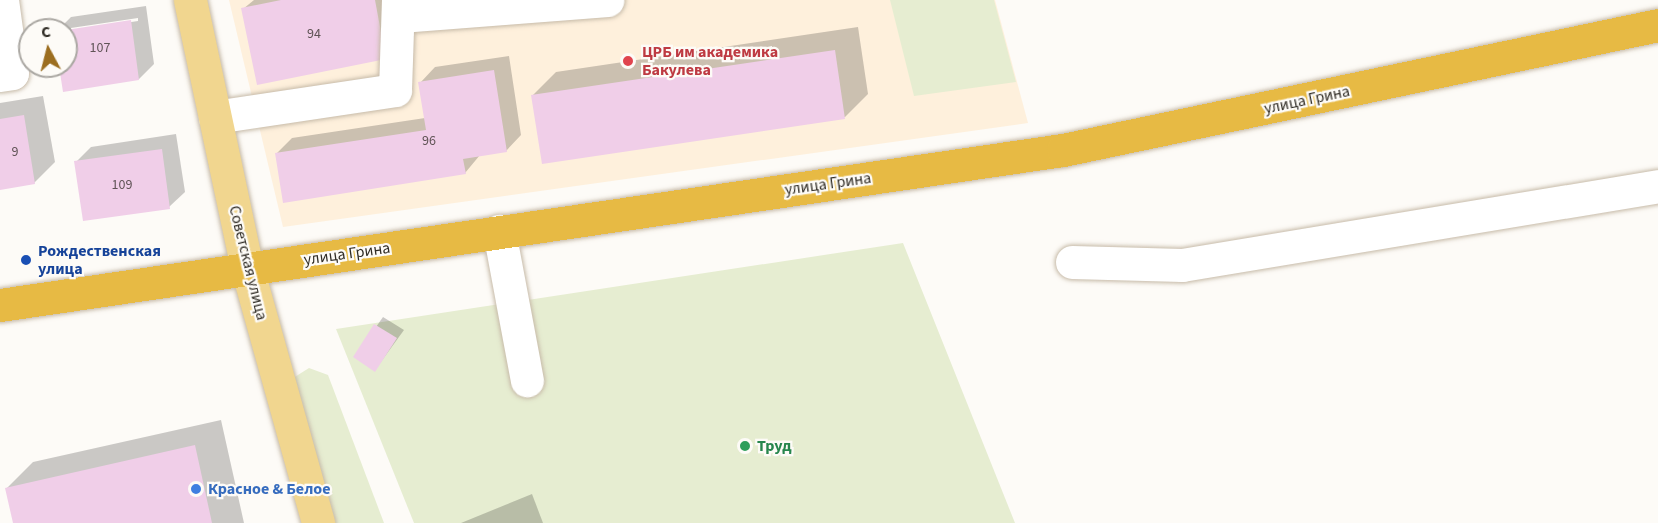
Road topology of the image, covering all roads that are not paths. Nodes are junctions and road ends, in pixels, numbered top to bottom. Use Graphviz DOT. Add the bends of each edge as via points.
graph roads {
  1 [pos="2,0"];
  2 [pos="190,0"];
  3 [pos="607,0"];
  4 [pos="399,8"];
  5 [pos="1654,26"];
  6 [pos="0,75"];
  7 [pos="215,117"];
  8 [pos="1658,186"];
  9 [pos="499,231"];
  10 [pos="1072,262"];
  11 [pos="247,268"];
  12 [pos="0,305"];
  13 [pos="527,381"];
  14 [pos="318,523"];
  1 -- 6 [label="lane" via="12,73"];
  2 -- 7 [label="main road, Советская улица"];
  3 -- 4 [label="lane"];
  4 -- 7 [label="lane" via="395,90"];
  5 -- 9 [label="highway, улица Грина" via="1063,150"];
  7 -- 11 [label="main road, Советская улица"];
  8 -- 10 [label="lane" via="1182,265"];
  9 -- 11 [label="highway, улица Грина"];
  9 -- 13 [label="lane"];
  11 -- 12 [label="highway, улица Грина"];
  11 -- 14 [label="main road, Советская улица"];
}
